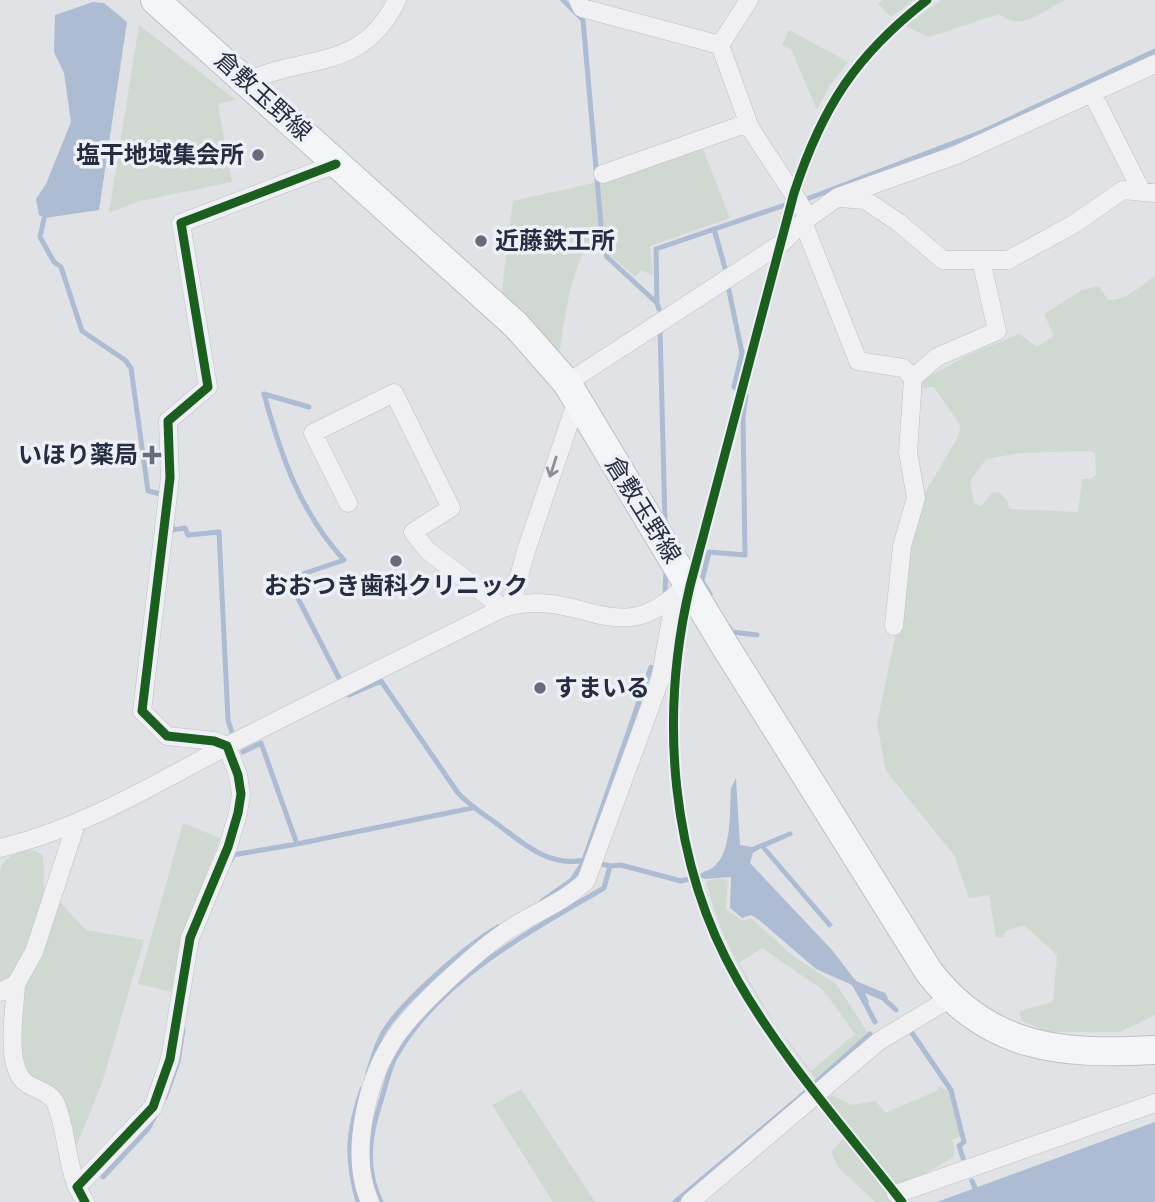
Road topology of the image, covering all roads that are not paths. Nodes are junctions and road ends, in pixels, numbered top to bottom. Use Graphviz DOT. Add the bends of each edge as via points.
graph roads {
  1 [pos="155,0"];
  2 [pos="397,0"];
  3 [pos="578,0"];
  4 [pos="749,0"];
  5 [pos="720,45"];
  6 [pos="1155,64"];
  7 [pos="248,81"];
  8 [pos="1092,93"];
  9 [pos="748,123"];
  10 [pos="336,164"];
  11 [pos="603,174"];
  12 [pos="1148,192"];
  13 [pos="838,197"];
  14 [pos="806,220"];
  15 [pos="981,260"];
  16 [pos="913,378"];
  17 [pos="572,393"];
  18 [pos="348,503"];
  19 [pos="682,590"];
  20 [pos="507,606"];
  21 [pos="894,626"];
  22 [pos="227,746"];
  23 [pos="76,824"];
  24 [pos="0,848"];
  25 [pos="8,988"];
  26 [pos="950,999"];
  27 [pos="1155,1050"];
  28 [pos="1155,1103"];
  29 [pos="896,1194"];
  30 [pos="81,1195"];
  31 [pos="370,1202"];
  32 [pos="690,1202"];
  1 -- 7 [label="main road, 倉敷玉野線"];
  2 -- 7 [label="street" via="357,47 332,60 270,71"];
  3 -- 5 [label="street" via="582,8"];
  4 -- 5 [label="street"];
  5 -- 9 [label="street"];
  6 -- 8 [label="street"];
  7 -- 10 [label="main road, 倉敷玉野線"];
  8 -- 12 [label="street"];
  8 -- 13 [label="street" via="956,155"];
  9 -- 11 [label="street"];
  9 -- 14 [label="street"];
  10 -- 17 [label="main road, 倉敷玉野線" via="516,325"];
  10 -- 22 [label="street" via="181,223 208,387 168,421 170,478 142,711 167,736"];
  12 -- 15 [label="street" via="1123,190 1008,260"];
  13 -- 14 [label="street"];
  13 -- 15 [label="street" via="865,200 943,260"];
  14 -- 16 [label="street" via="858,361 903,368"];
  14 -- 17 [label="street" via="782,243"];
  15 -- 16 [label="street" via="997,331 936,357"];
  16 -- 21 [label="street" via="908,452 916,498 902,546"];
  17 -- 19 [label="main road, 倉敷玉野線"];
  17 -- 20 [label="street, one-way"];
  18 -- 20 [label="street" via="313,433 394,394 450,508 413,532 427,550"];
  19 -- 20 [label="street" via="642,617 625,619 551,603"];
  19 -- 26 [label="main road, 倉敷玉野線"];
  19 -- 31 [label="street" via="660,680 594,864 576,891 504,933 422,1006 394,1039 374,1086 359,1148"];
  20 -- 22 [label="street"];
  22 -- 23 [label="street"];
  22 -- 30 [label="street" via="238,775 238,813 190,938 170,1059 153,1107"];
  23 -- 24 [label="street"];
  23 -- 25 [label="street" via="34,952"];
  25 -- 30 [label="street" via="13,1062 26,1082 56,1103 68,1166"];
  26 -- 27 [label="main road, 倉敷玉野線" via="1019,1041 1093,1053"];
  26 -- 32 [label="street" via="879,1041"];
  28 -- 29 [label="street"];
}
